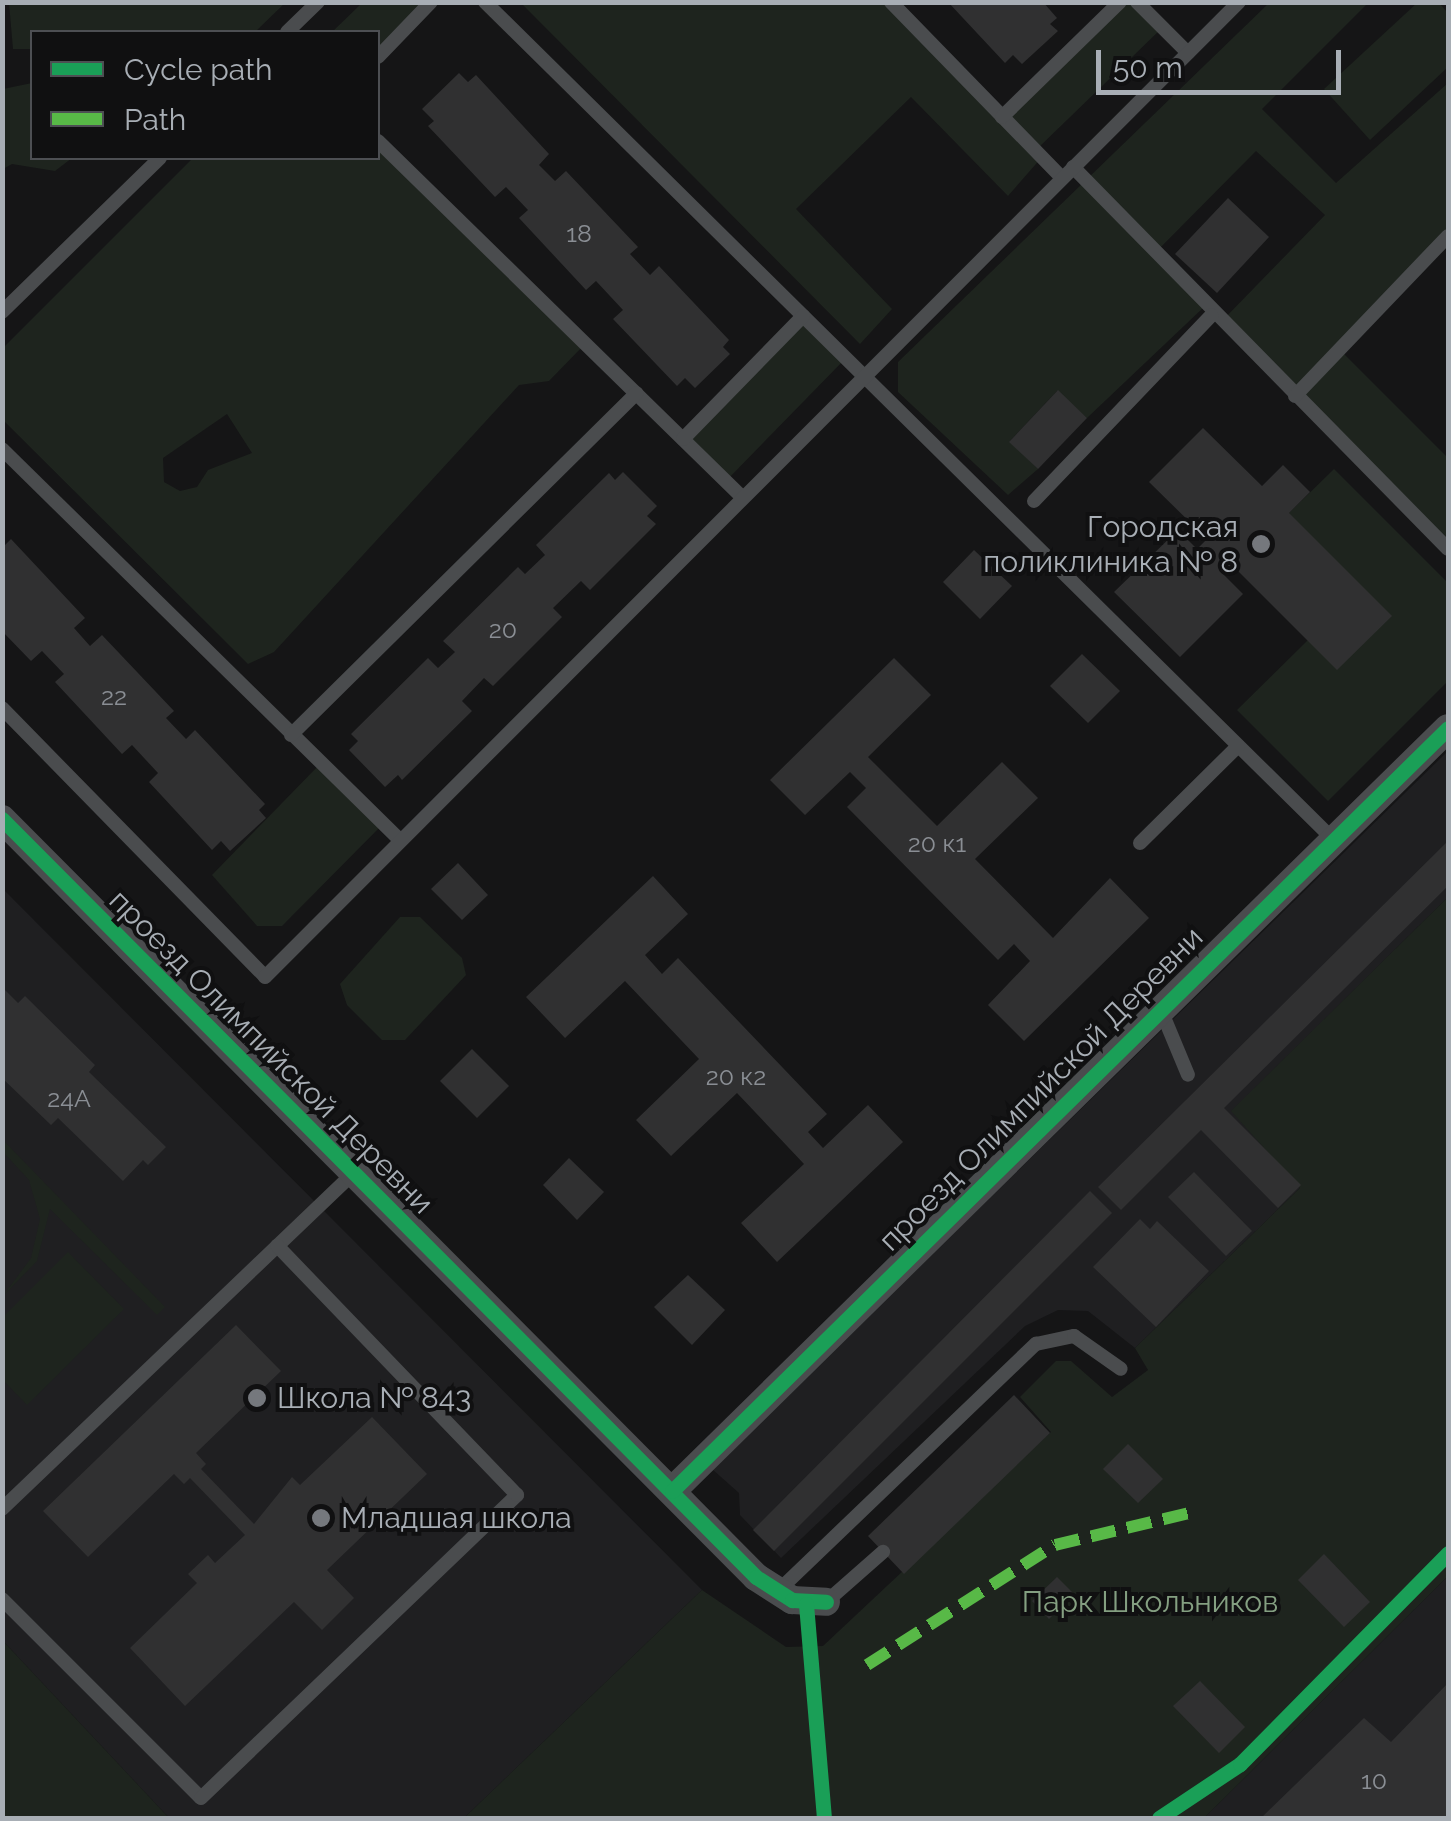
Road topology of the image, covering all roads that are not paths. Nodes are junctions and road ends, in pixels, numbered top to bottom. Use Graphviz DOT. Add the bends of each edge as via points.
graph roads {
  1 [pos="318,2"];
  2 [pos="430,2"];
  3 [pos="485,2"];
  4 [pos="891,2"];
  5 [pos="1120,2"];
  6 [pos="1138,2"];
  7 [pos="1239,2"];
  8 [pos="289,30"];
  9 [pos="1188,53"];
  10 [pos="380,55"];
  11 [pos="1002,117"];
  12 [pos="380,143"];
  13 [pos="158,160"];
  14 [pos="1068,172"];
  15 [pos="1448,236"];
  16 [pos="2,312"];
  17 [pos="1212,315"];
  18 [pos="803,316"];
  19 [pos="863,375"];
  20 [pos="636,393"];
  21 [pos="1295,396"];
  22 [pos="683,439"];
  23 [pos="3,450"];
  24 [pos="742,496"];
  25 [pos="1034,502"];
  26 [pos="1448,548"];
  27 [pos="2,708"];
  28 [pos="1448,728"];
  29 [pos="292,736"];
  30 [pos="1238,746"];
  31 [pos="2,819"];
  32 [pos="398,838"];
  33 [pos="1334,840"];
  34 [pos="1140,842"];
  35 [pos="1161,1010"];
  36 [pos="1188,1076"];
  37 [pos="352,1174"];
  38 [pos="277,1246"];
  39 [pos="1120,1369"];
  40 [pos="672,1491"];
  41 [pos="2,1509"];
  42 [pos="883,1552"];
  43 [pos="777,1592"];
  44 [pos="2,1598"];
  45 [pos="826,1602"];
  1 -- 8 [label="lane"];
  2 -- 10 [label="lane"];
  3 -- 18 [label="lane"];
  4 -- 11 [label="lane"];
  5 -- 11 [label="lane"];
  6 -- 9 [label="lane"];
  7 -- 9 [label="lane"];
  9 -- 14 [label="lane"];
  11 -- 14 [label="lane"];
  12 -- 20 [label="lane"];
  13 -- 16 [label="lane"];
  14 -- 17 [label="lane"];
  14 -- 19 [label="lane"];
  15 -- 21 [label="lane"];
  17 -- 21 [label="lane"];
  17 -- 25 [label="lane"];
  18 -- 19 [label="lane"];
  18 -- 22 [label="lane"];
  19 -- 24 [label="lane"];
  19 -- 30 [label="lane"];
  20 -- 22 [label="lane"];
  20 -- 29 [label="lane"];
  21 -- 26 [label="lane"];
  22 -- 24 [label="lane"];
  23 -- 29 [label="lane"];
  24 -- 32 [label="lane"];
  27 -- 32 [label="lane" via="265,977"];
  28 -- 33 [label="street, проезд Олимпийской Деревни"];
  29 -- 32 [label="lane"];
  30 -- 33 [label="lane"];
  30 -- 34 [label="lane"];
  31 -- 37 [label="street, проезд Олимпийской Деревни"];
  33 -- 35 [label="street, проезд Олимпийской Деревни"];
  35 -- 36 [label="lane"];
  35 -- 40 [label="street, проезд Олимпийской Деревни"];
  37 -- 38 [label="lane"];
  37 -- 40 [label="street, проезд Олимпийской Деревни"];
  38 -- 41 [label="lane"];
  38 -- 44 [label="lane" via="516,1495 201,1798"];
  39 -- 43 [label="lane" via="1074,1336 1036,1344"];
  40 -- 43 [label="street, проезд Олимпийской Деревни"];
  42 -- 45 [label="lane"];
  43 -- 45 [label="street" via="806,1604"];
}
